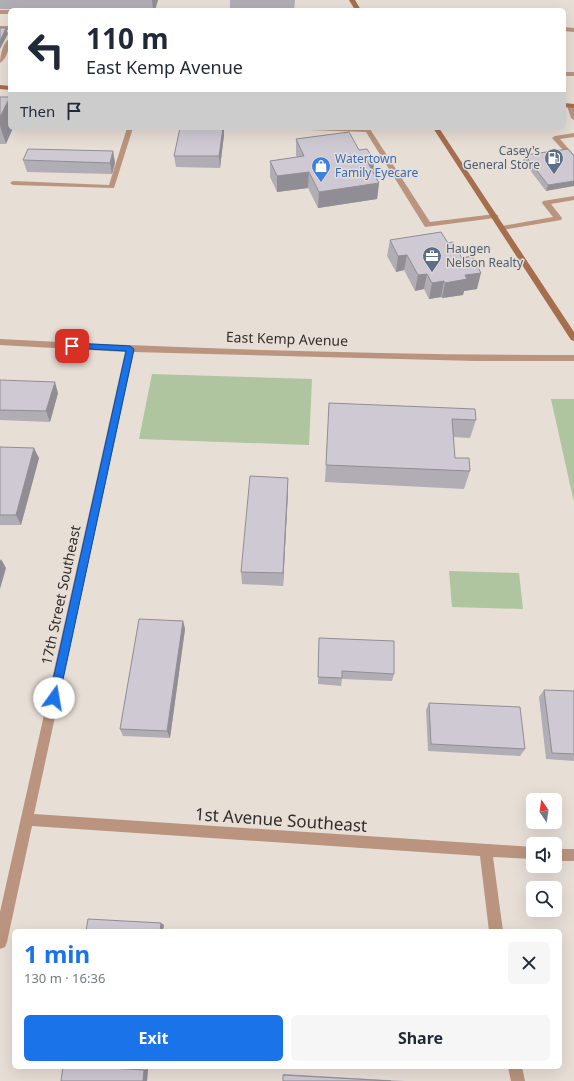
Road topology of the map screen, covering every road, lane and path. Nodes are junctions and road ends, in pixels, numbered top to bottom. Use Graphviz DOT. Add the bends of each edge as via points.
graph roads {
  1 [pos="8,44"];
  2 [pos="0,61"];
  3 [pos="570,106"];
  4 [pos="574,118"];
  5 [pos="129,130"];
  6 [pos="368,130"];
  7 [pos="437,130"];
  8 [pos="574,135"];
  9 [pos="574,159"];
  10 [pos="13,183"];
  11 [pos="574,198"];
  12 [pos="495,216"];
  13 [pos="502,228"];
  14 [pos="574,338"];
  15 [pos="0,342"];
  16 [pos="130,349"];
  17 [pos="574,358"];
  18 [pos="27,820"];
  19 [pos="486,851"];
  20 [pos="526,853"];
  21 [pos="562,854"];
  22 [pos="574,855"];
  23 [pos="496,929"];
  24 [pos="0,942"];
  25 [pos="515,1069"];
  26 [pos="518,1081"];
  1 -- 2 [label="street"];
  3 -- 4 [label="street"];
  5 -- 10 [label="street" via="112,187"];
  6 -- 12 [label="street" via="428,225"];
  7 -- 12 [label="main road"];
  8 -- 9 [label="street" via="555,138"];
  11 -- 13 [label="street" via="546,203 558,218"];
  12 -- 13 [label="main road"];
  13 -- 14 [label="main road"];
  15 -- 16 [label="street, East Kemp Avenue"];
  16 -- 17 [label="street, East Kemp Avenue"];
  16 -- 18 [label="street, 17th Street Southeast"];
  18 -- 19 [label="street, 1st Avenue Southeast"];
  18 -- 24 [label="street, 17th Street Southeast"];
  19 -- 20 [label="street, 1st Avenue Southeast"];
  19 -- 23 [label="street"];
  21 -- 22 [label="street"];
  25 -- 26 [label="street"];
}
